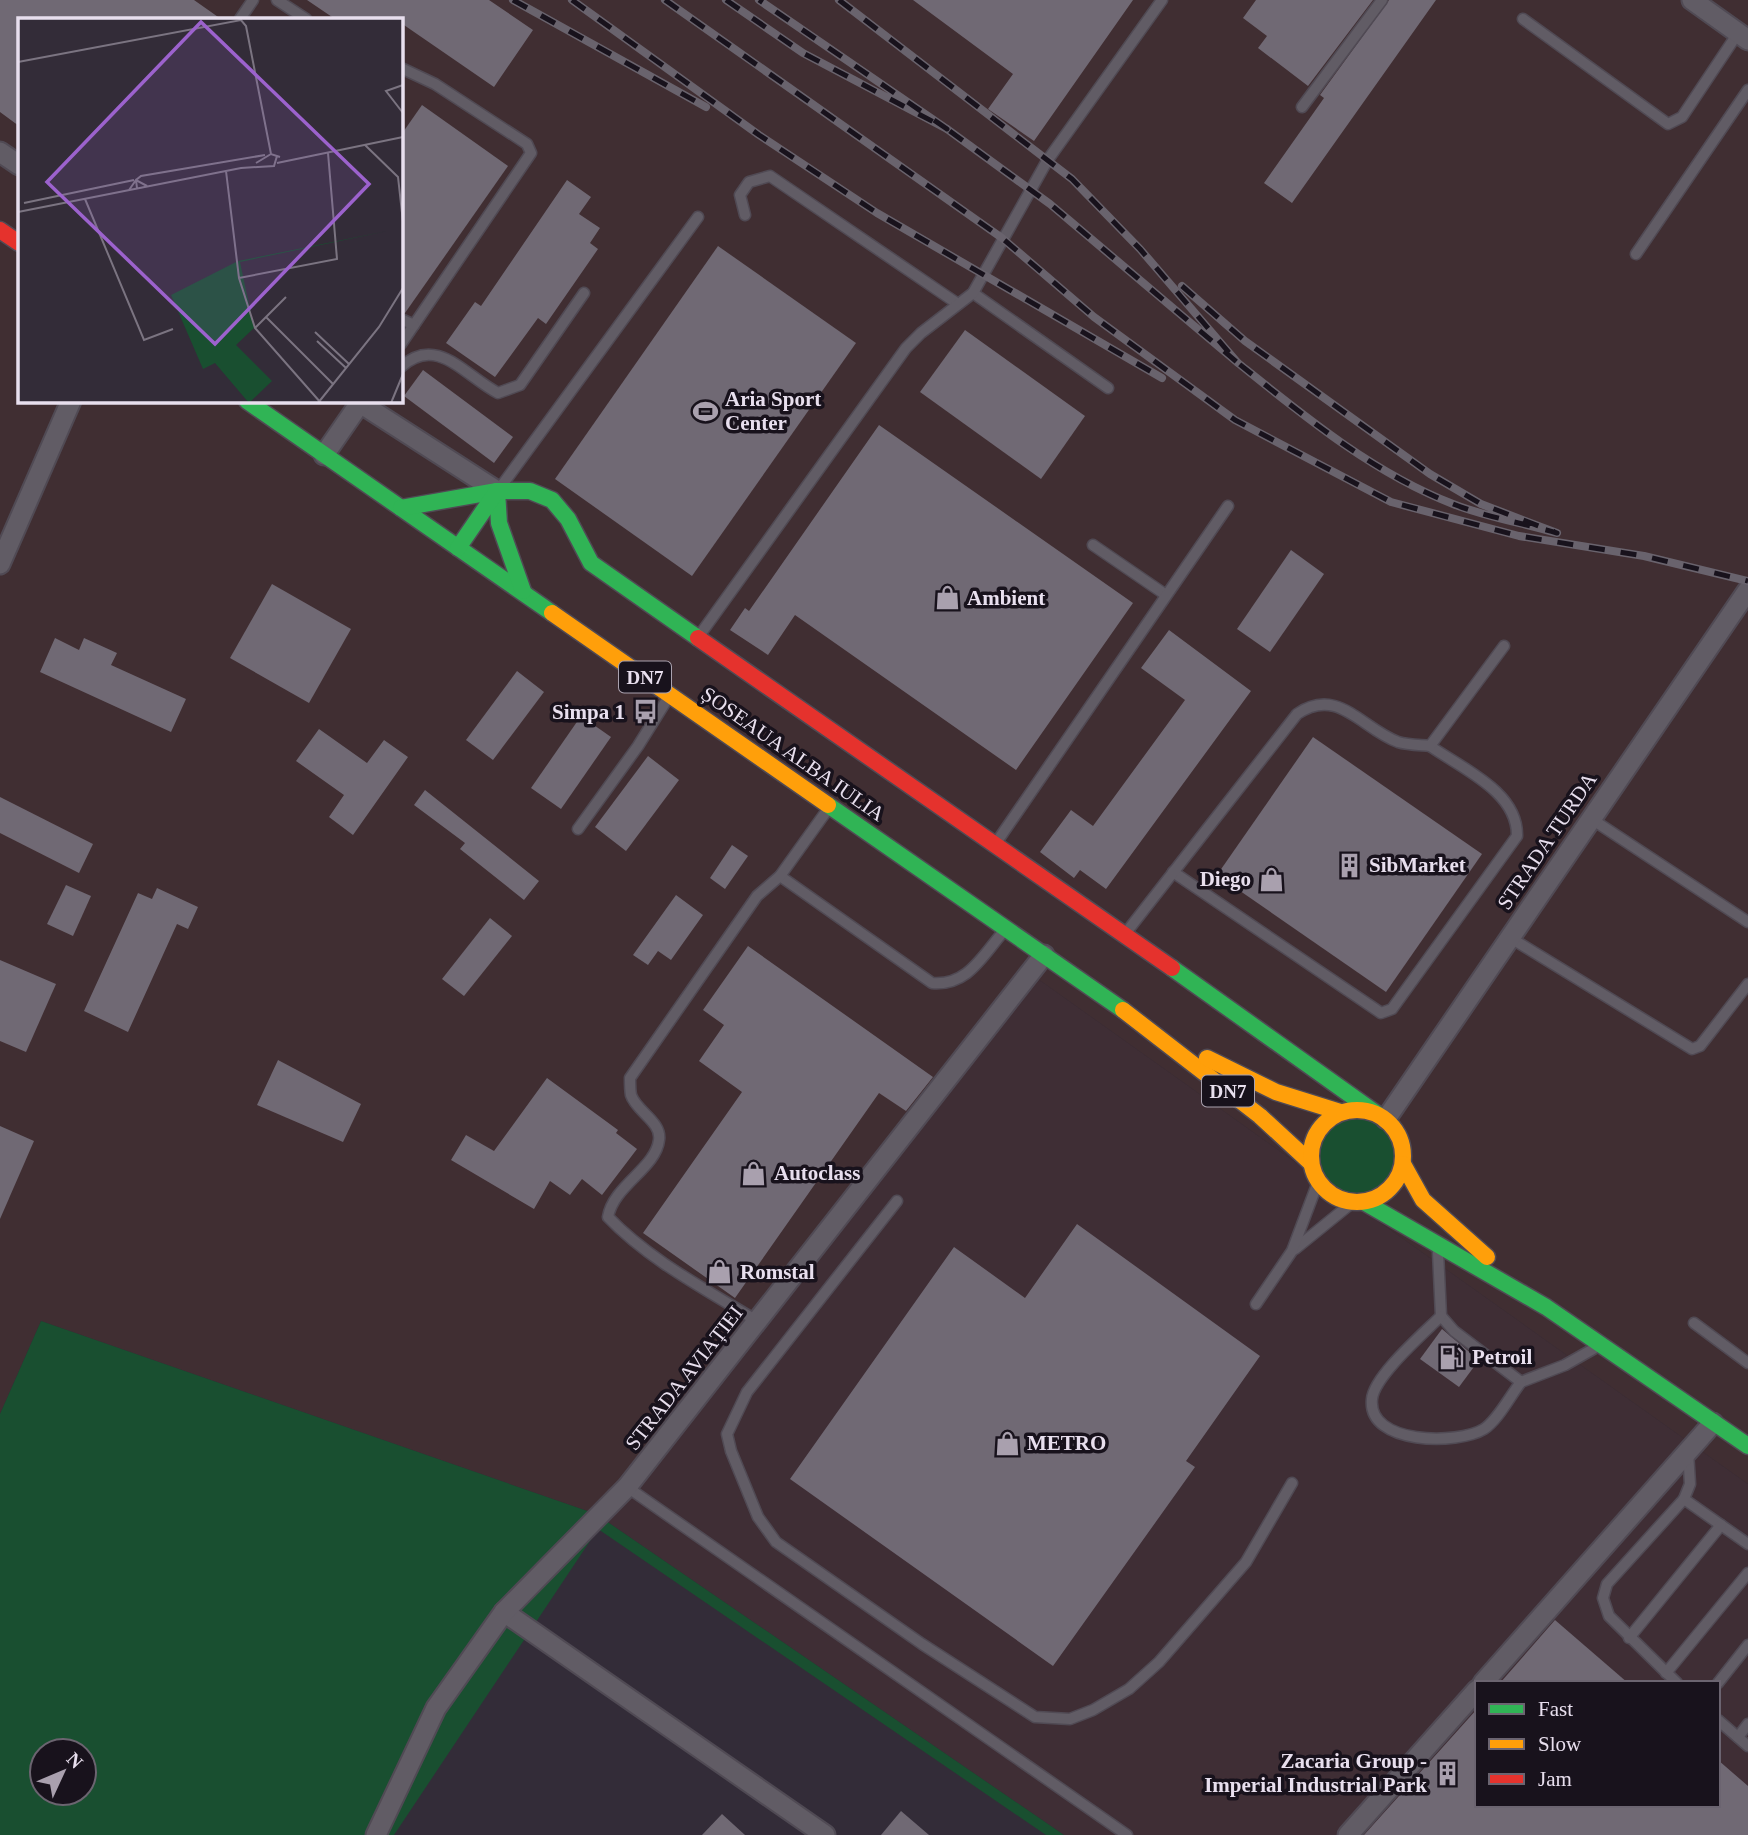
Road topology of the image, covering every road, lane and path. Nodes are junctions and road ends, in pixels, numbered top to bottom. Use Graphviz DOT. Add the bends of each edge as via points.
graph roads {
  1 [pos="253,0"];
  2 [pos="277,0"];
  3 [pos="1162,0"];
  4 [pos="1382,0"];
  5 [pos="1692,0"];
  6 [pos="241,18"];
  7 [pos="304,18"];
  8 [pos="1523,19"];
  9 [pos="1743,37"];
  10 [pos="402,68"];
  11 [pos="1748,90"];
  12 [pos="1302,107"];
  13 [pos="0,152"];
  14 [pos="18,164"];
  15 [pos="745,215"];
  16 [pos="698,217"];
  17 [pos="0,230"];
  18 [pos="18,242"];
  19 [pos="1636,254"];
  20 [pos="584,293"];
  21 [pos="973,293"];
  22 [pos="958,304"];
  23 [pos="402,320"];
  24 [pos="414,326"];
  25 [pos="402,343"];
  26 [pos="402,366"];
  27 [pos="1108,388"];
  28 [pos="71,402"];
  29 [pos="248,402"];
  30 [pos="364,403"];
  31 [pos="324,455"];
  32 [pos="497,491"];
  33 [pos="1228,506"];
  34 [pos="401,508"];
  35 [pos="1093,545"];
  36 [pos="458,548"];
  37 [pos="0,564"];
  38 [pos="1748,590"];
  39 [pos="523,591"];
  40 [pos="1166,596"];
  41 [pos="698,637"];
  42 [pos="1504,646"];
  43 [pos="670,695"];
  44 [pos="1430,747"];
  45 [pos="830,806"];
  46 [pos="1590,818"];
  47 [pos="578,829"];
  48 [pos="995,844"];
  49 [pos="1173,872"];
  50 [pos="779,876"];
  51 [pos="1748,922"];
  52 [pos="1006,928"];
  53 [pos="1125,934"];
  54 [pos="1510,937"];
  55 [pos="1044,954"];
  56 [pos="1748,984"];
  57 [pos="1142,1023"];
  58 [pos="1337,1083"];
  59 [pos="1341,1112"];
  60 [pos="1381,1116"];
  61 [pos="1311,1163"];
  62 [pos="1403,1164"];
  63 [pos="1318,1182"];
  64 [pos="897,1200"];
  65 [pos="1359,1202"];
  66 [pos="1439,1244"];
  67 [pos="1292,1251"];
  68 [pos="1256,1304"];
  69 [pos="1546,1307"];
  70 [pos="1441,1316"];
  71 [pos="757,1321"];
  72 [pos="1694,1323"];
  73 [pos="1601,1345"];
  74 [pos="1748,1363"];
  75 [pos="1521,1382"];
  76 [pos="1713,1423"];
  77 [pos="1731,1435"];
  78 [pos="1748,1446"];
  79 [pos="1688,1452"];
  80 [pos="1748,1455"];
  81 [pos="1292,1483"];
  82 [pos="627,1487"];
  83 [pos="1684,1499"];
  84 [pos="1721,1525"];
  85 [pos="1748,1544"];
  86 [pos="1748,1573"];
  87 [pos="504,1612"];
  88 [pos="1629,1638"];
  89 [pos="1748,1645"];
  90 [pos="1666,1672"];
  91 [pos="1485,1681"];
  92 [pos="1675,1681"];
  93 [pos="1720,1681"];
  94 [pos="1475,1692"];
  95 [pos="1720,1722"];
  96 [pos="1748,1724"];
  97 [pos="1738,1737"];
  98 [pos="1748,1746"];
  99 [pos="376,1835"];
  100 [pos="825,1835"];
  101 [pos="1127,1835"];
  102 [pos="1348,1835"];
  1 -- 6 [label="lane"];
  2 -- 7 [label="lane"];
  3 -- 21 [label="lane" via="1047,161"];
  4 -- 12 [label="lane"];
  5 -- 9 [label="street"];
  8 -- 9 [label="lane" via="1668,124 1682,117"];
  10 -- 24 [label="lane" via="435,84 527,144 531,153"];
  11 -- 19 [label="lane"];
  13 -- 14 [label="street"];
  15 -- 22 [label="lane" via="740,195 749,182 771,176"];
  16 -- 32 [label="lane"];
  17 -- 18 [label="main road"];
  20 -- 26 [label="lane" via="520,385 510,391 498,393 430,353 416,354"];
  21 -- 22 [label="lane"];
  21 -- 27 [label="lane"];
  22 -- 41 [label="lane" via="906,348"];
  23 -- 24 [label="lane"];
  24 -- 25 [label="lane"];
  28 -- 37 [label="street"];
  29 -- 31 [label="main road, ȘOSEAUA ALBA IULIA / DN7"];
  30 -- 31 [label="street"];
  30 -- 32 [label="street"];
  31 -- 34 [label="main road, ȘOSEAUA ALBA IULIA / DN7"];
  32 -- 34 [label="main road"];
  32 -- 36 [label="main road"];
  32 -- 39 [label="main road" via="499,523"];
  32 -- 41 [label="main road" via="532,491 552,501 566,513 591,563"];
  33 -- 40 [label="lane"];
  34 -- 36 [label="main road, ȘOSEAUA ALBA IULIA / DN7"];
  35 -- 40 [label="lane"];
  36 -- 39 [label="main road, ȘOSEAUA ALBA IULIA / DN7"];
  38 -- 46 [label="street, STRADA TURDA"];
  39 -- 43 [label="main road, ȘOSEAUA ALBA IULIA / DN7"];
  40 -- 48 [label="lane"];
  41 -- 48 [label="main road"];
  42 -- 44 [label="lane"];
  43 -- 45 [label="main road, ȘOSEAUA ALBA IULIA / DN7"];
  43 -- 47 [label="lane"];
  44 -- 49 [label="lane" via="1398,742 1331,703 1309,705 1297,714"];
  44 -- 49 [label="lane" via="1504,797 1517,820 1517,836 1392,1009 1381,1013"];
  45 -- 50 [label="lane"];
  45 -- 52 [label="main road, ȘOSEAUA ALBA IULIA / DN7"];
  46 -- 51 [label="lane"];
  46 -- 54 [label="street, STRADA TURDA"];
  48 -- 53 [label="main road"];
  49 -- 53 [label="lane"];
  50 -- 52 [label="lane" via="932,983 961,980"];
  50 -- 71 [label="lane" via="757,896 629,1078 631,1096 658,1130 659,1140 655,1152 610,1205 608,1217 688,1278"];
  52 -- 55 [label="main road, ȘOSEAUA ALBA IULIA / DN7"];
  53 -- 58 [label="main road"];
  54 -- 56 [label="lane" via="1692,1049 1700,1046"];
  54 -- 60 [label="street, STRADA TURDA"];
  55 -- 57 [label="main road, ȘOSEAUA ALBA IULIA / DN7"];
  55 -- 71 [label="street, STRADA AVIAȚIEI"];
  57 -- 59 [label="main road, ȘOSEAUA ALBA IULIA / DN7" via="1276,1092"];
  57 -- 61 [label="main road, ȘOSEAUA ALBA IULIA / DN7" via="1260,1116"];
  58 -- 59 [label="street" via="1346,1100"];
  58 -- 60 [label="main road"];
  59 -- 60 [label="main road, DN7" via="1355,1109"];
  59 -- 61 [label="main road" via="1316,1132"];
  60 -- 62 [label="main road" via="1400,1140"];
  61 -- 63 [label="main road, DN7"];
  62 -- 65 [label="main road" via="1390,1189"];
  62 -- 69 [label="main road" via="1414,1188 1439,1216"];
  63 -- 65 [label="main road" via="1333,1196"];
  63 -- 67 [label="lane"];
  64 -- 81 [label="lane" via="747,1392 727,1434 758,1517 776,1542 1035,1717 1070,1719 1129,1689 1160,1662 1246,1562"];
  65 -- 66 [label="main road"];
  65 -- 67 [label="lane"];
  66 -- 69 [label="main road"];
  66 -- 70 [label="lane"];
  67 -- 68 [label="lane"];
  69 -- 73 [label="main road"];
  70 -- 75 [label="lane"];
  70 -- 75 [label="lane" via="1386,1373 1371,1397 1373,1413 1388,1430 1412,1437 1463,1438 1486,1428"];
  71 -- 82 [label="street, STRADA AVIAȚIEI"];
  72 -- 74 [label="lane"];
  73 -- 75 [label="lane"];
  73 -- 76 [label="main road"];
  76 -- 77 [label="main road"];
  76 -- 79 [label="street"];
  77 -- 78 [label="main road"];
  77 -- 80 [label="street"];
  79 -- 83 [label="lane" via="1690,1484"];
  79 -- 91 [label="street"];
  82 -- 87 [label="street, STRADA AVIAȚIEI"];
  82 -- 101 [label="lane"];
  83 -- 84 [label="lane"];
  83 -- 88 [label="lane" via="1607,1584 1602,1598 1609,1616"];
  84 -- 85 [label="lane"];
  84 -- 88 [label="lane"];
  86 -- 90 [label="lane"];
  87 -- 99 [label="street, STRADA AVIAȚIEI" via="436,1708"];
  87 -- 100 [label="street"];
  88 -- 90 [label="lane"];
  89 -- 93 [label="lane"];
  90 -- 92 [label="lane"];
  94 -- 102 [label="street"];
  95 -- 97 [label="lane"];
  96 -- 97 [label="lane"];
  97 -- 98 [label="lane"];
}
